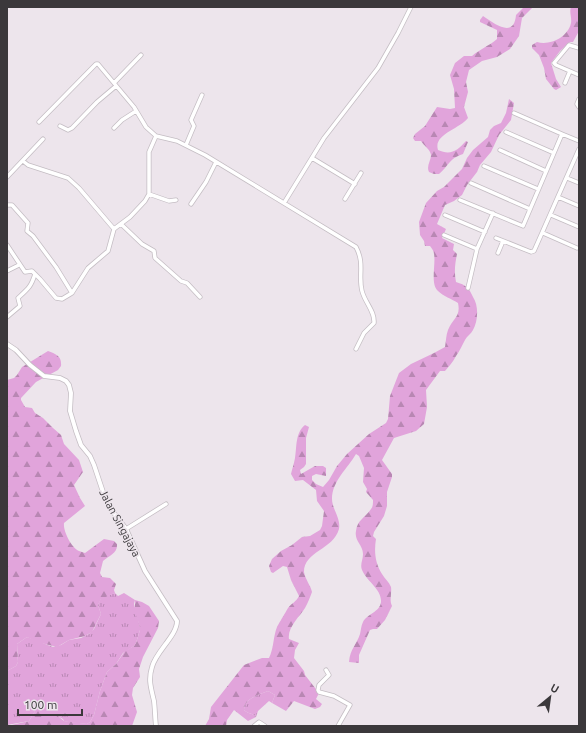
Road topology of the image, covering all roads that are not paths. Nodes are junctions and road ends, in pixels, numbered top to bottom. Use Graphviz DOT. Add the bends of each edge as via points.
graph roads {
  1 [pos="411,7"];
  2 [pos="579,48"];
  3 [pos="141,55"];
  4 [pos="570,72"];
  5 [pos="579,75"];
  6 [pos="565,83"];
  7 [pos="115,84"];
  8 [pos="202,95"];
  9 [pos="579,99"];
  10 [pos="579,107"];
  11 [pos="136,111"];
  12 [pos="514,113"];
  13 [pos="39,122"];
  14 [pos="60,126"];
  15 [pos="114,128"];
  16 [pos="506,132"];
  17 [pos="562,134"];
  18 [pos="156,136"];
  19 [pos="43,139"];
  20 [pos="579,141"];
  21 [pos="186,145"];
  22 [pos="579,149"];
  23 [pos="500,150"];
  24 [pos="554,153"];
  25 [pos="578,155"];
  26 [pos="312,158"];
  27 [pos="23,161"];
  28 [pos="216,162"];
  29 [pos="484,166"];
  30 [pos="546,171"];
  31 [pos="361,173"];
  32 [pos="7,177"];
  33 [pos="567,178"];
  34 [pos="471,183"];
  35 [pos="579,183"];
  36 [pos="355,184"];
  37 [pos="538,189"];
  38 [pos="149,194"];
  39 [pos="558,197"];
  40 [pos="345,199"];
  41 [pos="176,200"];
  42 [pos="460,200"];
  43 [pos="284,203"];
  44 [pos="191,204"];
  45 [pos="7,205"];
  46 [pos="579,206"];
  47 [pos="530,209"];
  48 [pos="493,213"];
  49 [pos="445,215"];
  50 [pos="550,215"];
  51 [pos="121,224"];
  52 [pos="579,227"];
  53 [pos="114,229"];
  54 [pos="485,232"];
  55 [pos="543,233"];
  56 [pos="444,235"];
  57 [pos="496,238"];
  58 [pos="503,241"];
  59 [pos="7,245"];
  60 [pos="577,248"];
  61 [pos="477,249"];
  62 [pos="498,253"];
  63 [pos="20,265"];
  64 [pos="7,271"];
  65 [pos="35,274"];
  66 [pos="468,288"];
  67 [pos="72,292"];
  68 [pos="200,297"];
  69 [pos="7,317"];
  70 [pos="7,344"];
  71 [pos="356,349"];
  72 [pos="166,504"];
  73 [pos="126,529"];
  74 [pos="326,670"];
  75 [pos="156,726"];
  76 [pos="254,726"];
  77 [pos="265,726"];
  78 [pos="338,726"];
  1 -- 26 [label="street" via="378,68"];
  2 -- 4 [label="street" via="569,45 554,63"];
  3 -- 7 [label="street"];
  4 -- 5 [label="street"];
  4 -- 6 [label="street"];
  7 -- 11 [label="street"];
  7 -- 13 [label="street" via="96,63"];
  7 -- 14 [label="street" via="72,128 68,130"];
  8 -- 21 [label="street" via="191,120 194,126"];
  9 -- 10 [label="street"];
  11 -- 15 [label="street"];
  11 -- 18 [label="street" via="146,127"];
  12 -- 17 [label="street"];
  16 -- 24 [label="street"];
  17 -- 20 [label="street"];
  17 -- 24 [label="street"];
  18 -- 21 [label="street"];
  18 -- 38 [label="street" via="149,152"];
  19 -- 27 [label="street"];
  21 -- 28 [label="street"];
  22 -- 25 [label="street"];
  23 -- 30 [label="street"];
  24 -- 30 [label="street"];
  25 -- 33 [label="street"];
  26 -- 36 [label="street"];
  26 -- 43 [label="street"];
  27 -- 32 [label="street"];
  27 -- 53 [label="street" via="68,178"];
  28 -- 43 [label="street"];
  28 -- 44 [label="street"];
  29 -- 37 [label="street"];
  30 -- 37 [label="street"];
  31 -- 36 [label="street"];
  33 -- 35 [label="street"];
  33 -- 39 [label="street"];
  34 -- 47 [label="street"];
  36 -- 40 [label="street"];
  37 -- 47 [label="street"];
  38 -- 41 [label="street" via="169,201"];
  38 -- 51 [label="street" via="142,206"];
  39 -- 46 [label="street"];
  39 -- 50 [label="street"];
  42 -- 48 [label="street"];
  43 -- 71 [label="street" via="338,234 358,250 362,262 362,293 374,319 373,325 362,336"];
  45 -- 67 [label="street" via="12,205 28,223 27,231"];
  47 -- 48 [label="street" via="523,226"];
  48 -- 54 [label="street"];
  49 -- 54 [label="street"];
  50 -- 52 [label="street"];
  50 -- 55 [label="street"];
  51 -- 53 [label="street"];
  51 -- 68 [label="street" via="142,244 154,251 155,258 181,281 187,283"];
  53 -- 67 [label="street" via="108,251 88,268"];
  54 -- 61 [label="street"];
  55 -- 58 [label="street" via="533,252"];
  55 -- 60 [label="street"];
  56 -- 61 [label="street"];
  57 -- 58 [label="street"];
  58 -- 62 [label="street"];
  59 -- 63 [label="street"];
  61 -- 66 [label="street"];
  63 -- 64 [label="street"];
  63 -- 65 [label="street" via="26,273 31,271"];
  65 -- 67 [label="street" via="56,298 62,299"];
  65 -- 69 [label="street" via="32,285 18,298 20,306"];
  70 -- 73 [label="street, Jalan Singajaya" via="44,376 60,378 69,385 70,411 81,445 90,456 105,498"];
  72 -- 73 [label="street"];
  73 -- 75 [label="street, Jalan Singajaya" via="145,572 177,621 177,628 155,659 150,671 149,683"];
  74 -- 78 [label="street" via="329,675 319,685 319,692 334,696 350,705"];
  76 -- 77 [label="street" via="259,722"];
}
